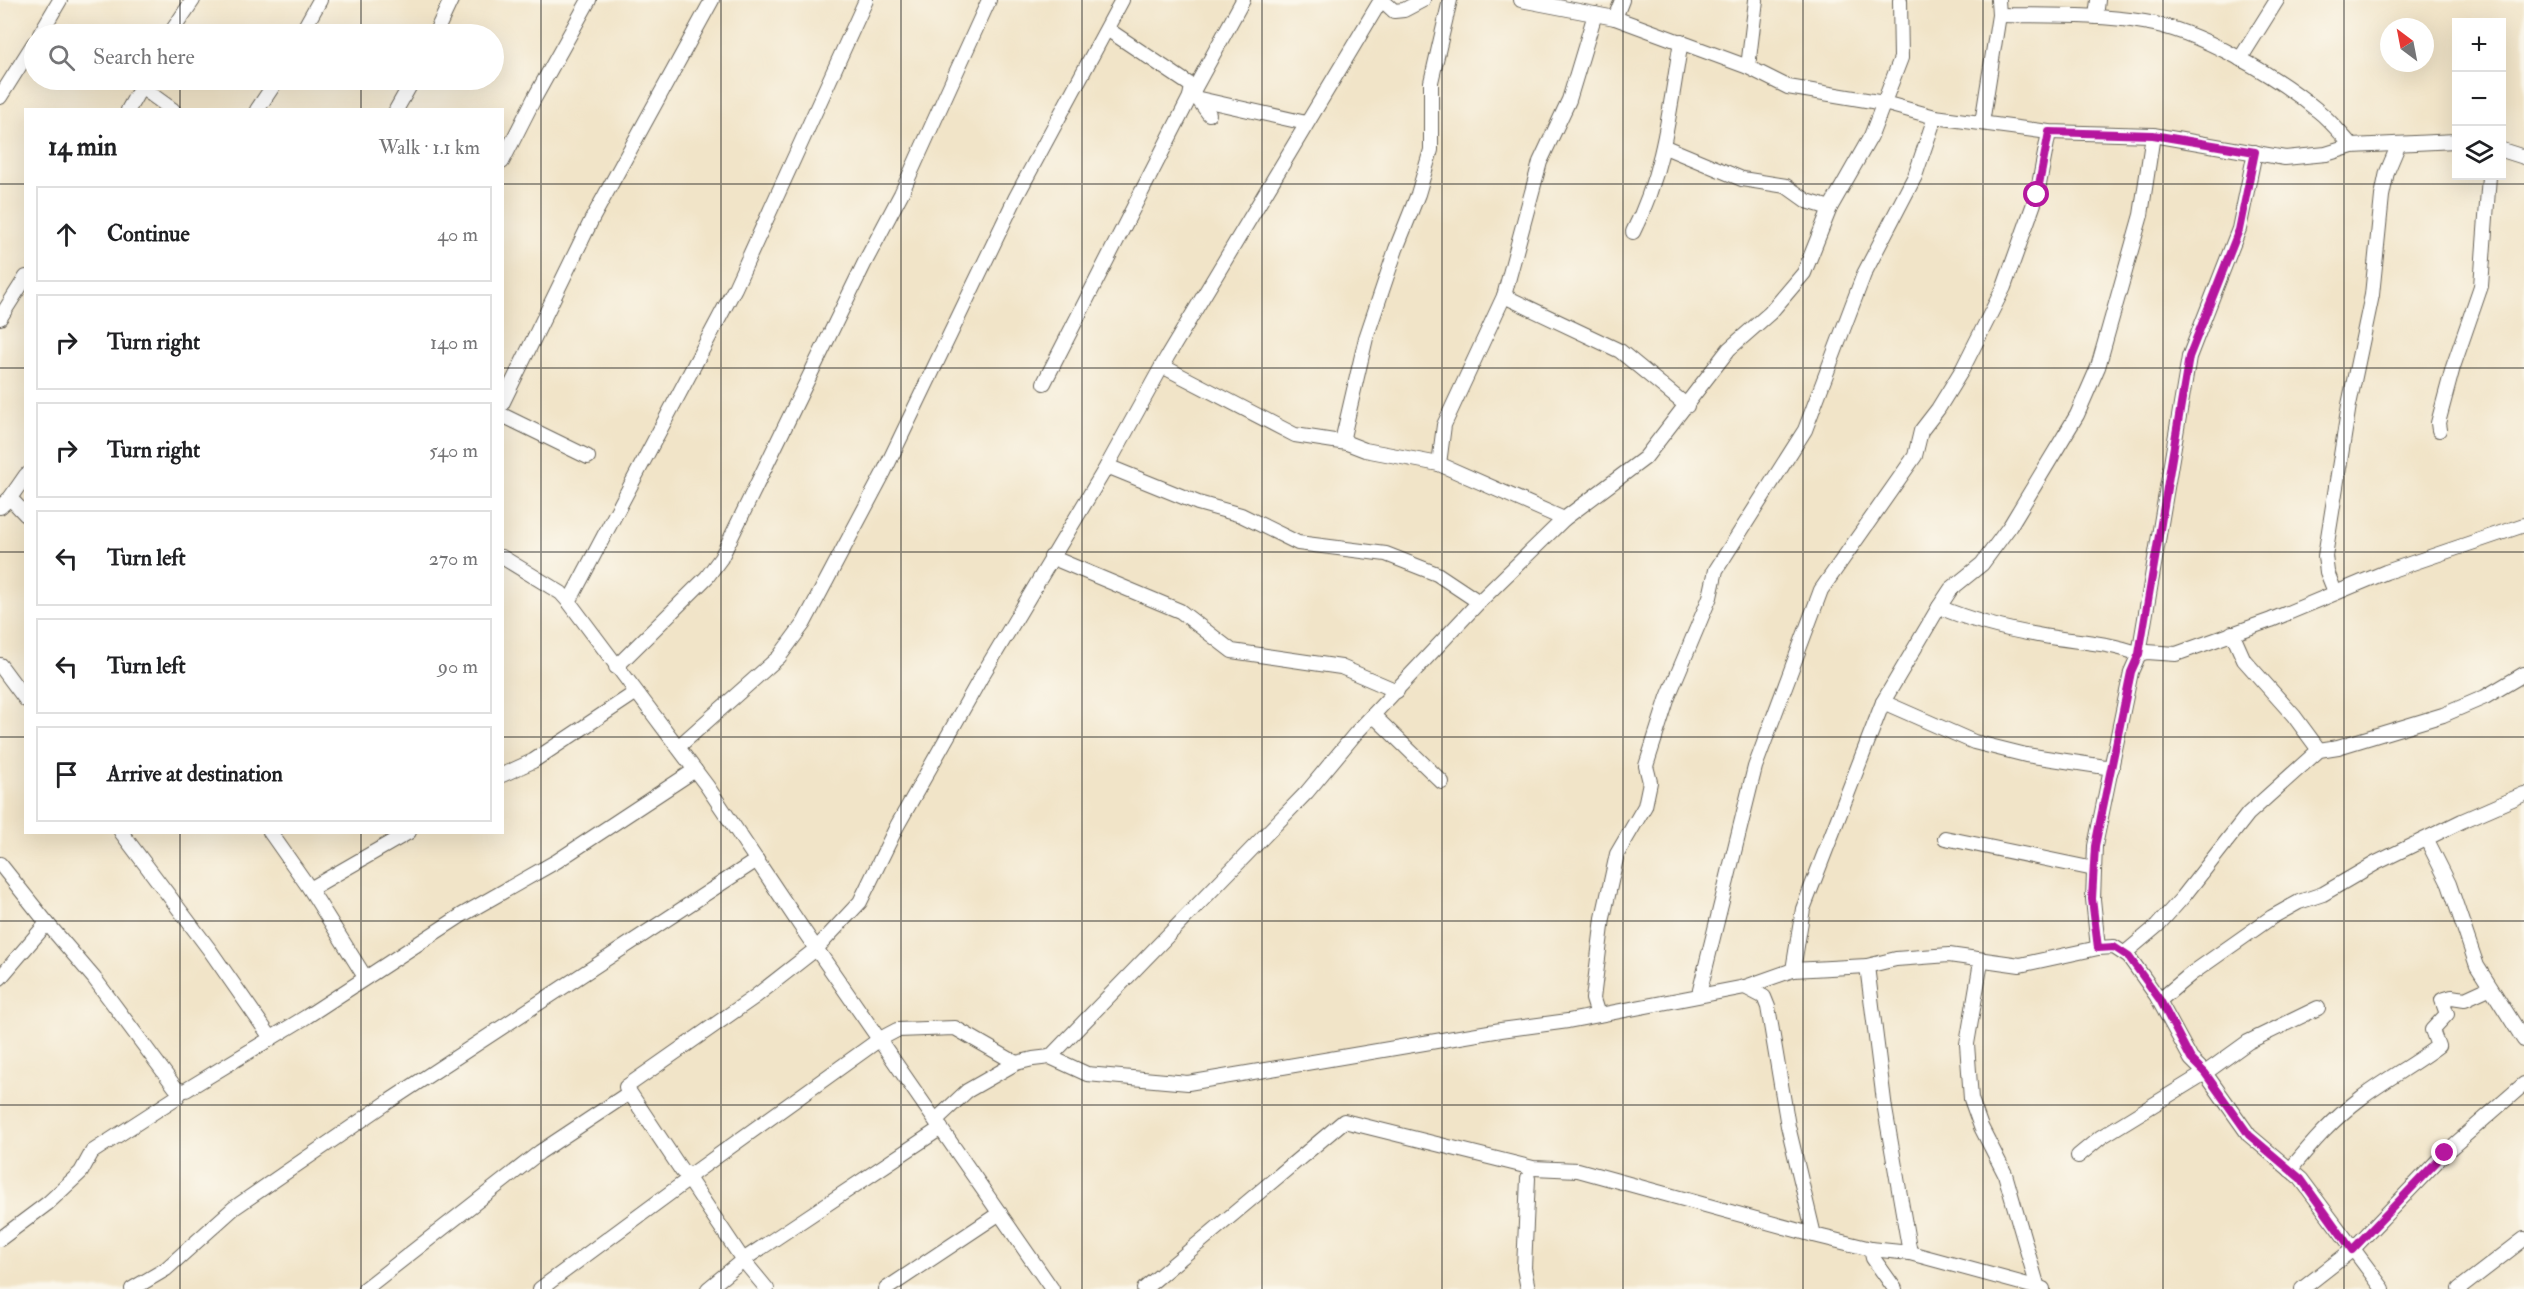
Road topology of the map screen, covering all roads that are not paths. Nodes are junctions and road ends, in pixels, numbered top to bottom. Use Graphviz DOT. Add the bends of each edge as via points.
graph roads {
  1 [pos="60,0"];
  2 [pos="194,0"];
  3 [pos="321,0"];
  4 [pos="451,0"];
  5 [pos="589,0"];
  6 [pos="712,0"];
  7 [pos="866,0"];
  8 [pos="989,0"];
  9 [pos="1122,0"];
  10 [pos="1243,0"];
  11 [pos="1381,0"];
  12 [pos="1423,0"];
  13 [pos="1450,0"];
  14 [pos="1521,0"];
  15 [pos="1622,0"];
  16 [pos="1756,0"];
  17 [pos="1900,0"];
  18 [pos="1998,0"];
  19 [pos="2098,0"];
  20 [pos="2277,0"];
  21 [pos="1595,14"];
  22 [pos="1999,15"];
  23 [pos="2096,17"];
  24 [pos="1615,18"];
  25 [pos="46,24"];
  26 [pos="177,24"];
  27 [pos="307,24"];
  28 [pos="440,24"];
  29 [pos="1107,29"];
  30 [pos="1681,41"];
  31 [pos="24,59"];
  32 [pos="2240,59"];
  33 [pos="1748,67"];
  34 [pos="139,90"];
  35 [pos="151,90"];
  36 [pos="270,90"];
  37 [pos="407,90"];
  38 [pos="0,97"];
  39 [pos="1190,97"];
  40 [pos="1884,103"];
  41 [pos="129,108"];
  42 [pos="171,108"];
  43 [pos="258,108"];
  44 [pos="397,108"];
  45 [pos="1209,114"];
  46 [pos="1935,117"];
  47 [pos="1306,123"];
  48 [pos="1982,123"];
  49 [pos="2049,132"];
  50 [pos="2153,135"];
  51 [pos="2452,141"];
  52 [pos="2352,146"];
  53 [pos="2398,146"];
  54 [pos="1665,147"];
  55 [pos="2506,151"];
  56 [pos="2255,152"];
  57 [pos="2524,157"];
  58 [pos="504,158"];
  59 [pos="2489,180"];
  60 [pos="1830,208"];
  61 [pos="1634,232"];
  62 [pos="24,280"];
  63 [pos="1504,296"];
  64 [pos="0,318"];
  65 [pos="1162,366"];
  66 [pos="1044,383"];
  67 [pos="504,400"];
  68 [pos="1687,406"];
  69 [pos="504,416"];
  70 [pos="2439,430"];
  71 [pos="1347,443"];
  72 [pos="588,458"];
  73 [pos="1439,464"];
  74 [pos="1107,466"];
  75 [pos="24,478"];
  76 [pos="5,503"];
  77 [pos="24,514"];
  78 [pos="1564,519"];
  79 [pos="2524,525"];
  80 [pos="1052,557"];
  81 [pos="504,558"];
  82 [pos="2335,592"];
  83 [pos="569,602"];
  84 [pos="1479,602"];
  85 [pos="1939,607"];
  86 [pos="2232,633"];
  87 [pos="2139,654"];
  88 [pos="0,665"];
  89 [pos="616,667"];
  90 [pos="2524,674"];
  91 [pos="1397,691"];
  92 [pos="635,693"];
  93 [pos="24,697"];
  94 [pos="1883,702"];
  95 [pos="1373,715"];
  96 [pos="678,747"];
  97 [pos="2319,750"];
  98 [pos="2112,768"];
  99 [pos="695,770"];
  100 [pos="504,774"];
  101 [pos="1442,782"];
  102 [pos="2524,794"];
  103 [pos="123,834"];
  104 [pos="271,834"];
  105 [pos="407,834"];
  106 [pos="1945,838"];
  107 [pos="2427,840"];
  108 [pos="757,860"];
  109 [pos="0,864"];
  110 [pos="2094,869"];
  111 [pos="310,890"];
  112 [pos="46,922"];
  113 [pos="2098,948"];
  114 [pos="816,949"];
  115 [pos="2125,953"];
  116 [pos="1981,962"];
  117 [pos="1867,966"];
  118 [pos="1793,970"];
  119 [pos="365,977"];
  120 [pos="0,978"];
  121 [pos="1745,987"];
  122 [pos="2489,988"];
  123 [pos="1699,994"];
  124 [pos="2160,1000"];
  125 [pos="2318,1008"];
  126 [pos="1598,1015"];
  127 [pos="271,1038"];
  128 [pos="880,1039"];
  129 [pos="2524,1040"];
  130 [pos="1050,1057"];
  131 [pos="1016,1063"];
  132 [pos="2205,1073"];
  133 [pos="2524,1084"];
  134 [pos="181,1091"];
  135 [pos="629,1093"];
  136 [pos="939,1124"];
  137 [pos="2078,1156"];
  138 [pos="2290,1170"];
  139 [pos="688,1177"];
  140 [pos="1528,1178"];
  141 [pos="1000,1213"];
  142 [pos="1814,1235"];
  143 [pos="0,1239"];
  144 [pos="2524,1239"];
  145 [pos="1871,1249"];
  146 [pos="2352,1250"];
  147 [pos="1910,1253"];
  148 [pos="743,1260"];
  149 [pos="2041,1288"];
  150 [pos="132,1289"];
  151 [pos="365,1289"];
  152 [pos="540,1289"];
  153 [pos="708,1289"];
  154 [pos="767,1289"];
  155 [pos="886,1289"];
  156 [pos="1052,1289"];
  157 [pos="1144,1289"];
  158 [pos="1528,1289"];
  159 [pos="1895,1289"];
  160 [pos="2302,1289"];
  161 [pos="2383,1289"];
  162 [pos="2459,1289"];
  1 -- 25 [label="street"];
  2 -- 26 [label="street"];
  3 -- 27 [label="street"];
  4 -- 28 [label="street"];
  5 -- 58 [label="street"];
  6 -- 67 [label="street" via="592,219"];
  7 -- 83 [label="street" via="735,288"];
  8 -- 89 [label="street" via="901,194 721,558 707,577"];
  9 -- 29 [label="street"];
  10 -- 39 [label="street"];
  11 -- 12 [label="street" via="1394,11"];
  11 -- 47 [label="street"];
  13 -- 71 [label="street" via="1431,82 1431,150 1366,338 1343,429"];
  14 -- 21 [label="street"];
  15 -- 24 [label="street"];
  16 -- 33 [label="street"];
  17 -- 40 [label="street" via="1901,58"];
  18 -- 22 [label="street"];
  19 -- 23 [label="street"];
  20 -- 32 [label="street"];
  21 -- 24 [label="street"];
  21 -- 63 [label="street" via="1569,100 1540,162"];
  22 -- 23 [label="street"];
  22 -- 48 [label="street"];
  23 -- 32 [label="street" via="2168,27"];
  24 -- 30 [label="street"];
  29 -- 39 [label="street" via="1192,86"];
  29 -- 96 [label="street" via="1016,197 884,472 804,622 779,657"];
  30 -- 33 [label="street"];
  30 -- 54 [label="street"];
  31 -- 38 [label="street"];
  32 -- 52 [label="street" via="2313,107"];
  33 -- 40 [label="street" via="1788,87"];
  34 -- 41 [label="street"];
  35 -- 42 [label="street"];
  36 -- 43 [label="street"];
  37 -- 44 [label="street"];
  39 -- 45 [label="street" via="1198,99"];
  39 -- 47 [label="street"];
  39 -- 66 [label="street"];
  40 -- 46 [label="street"];
  40 -- 60 [label="street" via="1871,136"];
  46 -- 48 [label="street"];
  46 -- 126 [label="street" via="1915,176 1864,274 1805,430 1716,570 1710,597 1668,697 1646,766 1650,782 1645,806 1617,854 1603,918 1593,999"];
  47 -- 65 [label="street"];
  48 -- 49 [label="street"];
  49 -- 50 [label="street"];
  49 -- 123 [label="street" via="2037,195 2004,286 1962,370 1921,430 1915,456 1821,590 1755,767"];
  50 -- 56 [label="street"];
  50 -- 85 [label="street" via="2141,215 2098,367 2077,415 2010,526 1982,564 1951,589"];
  51 -- 53 [label="street"];
  52 -- 53 [label="street"];
  52 -- 56 [label="street" via="2326,154 2285,158"];
  53 -- 82 [label="street" via="2386,171 2373,295 2349,405 2325,556"];
  54 -- 60 [label="street" via="1742,179 1786,186 1808,201"];
  54 -- 61 [label="street"];
  55 -- 57 [label="street"];
  56 -- 87 [label="street" via="2239,230 2189,357"];
  59 -- 70 [label="street" via="2481,286 2453,366"];
  60 -- 68 [label="street" via="1804,273 1770,313 1729,349"];
  62 -- 64 [label="street"];
  63 -- 68 [label="street" via="1620,351"];
  63 -- 73 [label="street" via="1444,425"];
  65 -- 71 [label="street" via="1295,435"];
  65 -- 74 [label="street"];
  68 -- 78 [label="street" via="1645,458"];
  69 -- 72 [label="street"];
  71 -- 73 [label="street"];
  73 -- 78 [label="street"];
  74 -- 80 [label="street"];
  74 -- 84 [label="street" via="1198,503 1241,515 1298,543 1386,554 1437,573"];
  75 -- 76 [label="street"];
  76 -- 77 [label="street"];
  78 -- 84 [label="street"];
  79 -- 82 [label="street"];
  80 -- 91 [label="street" via="1180,611 1232,651 1341,667"];
  80 -- 114 [label="street" via="918,788 860,902"];
  81 -- 83 [label="street"];
  82 -- 86 [label="street"];
  83 -- 89 [label="street"];
  84 -- 91 [label="street"];
  85 -- 87 [label="street" via="1983,624 2120,647"];
  85 -- 94 [label="street"];
  86 -- 87 [label="street" via="2176,654"];
  86 -- 97 [label="street" via="2244,660"];
  87 -- 98 [label="street" via="2131,672"];
  88 -- 93 [label="street"];
  89 -- 92 [label="street"];
  90 -- 97 [label="street" via="2443,715"];
  91 -- 95 [label="street"];
  92 -- 96 [label="street"];
  92 -- 100 [label="street" via="533,760"];
  94 -- 98 [label="street" via="1974,742 2025,755"];
  94 -- 118 [label="street" via="1803,909"];
  95 -- 101 [label="street"];
  95 -- 130 [label="street" via="1307,792"];
  96 -- 99 [label="street"];
  97 -- 115 [label="street" via="2248,814 2183,897"];
  98 -- 110 [label="street" via="2095,846"];
  99 -- 108 [label="street"];
  99 -- 119 [label="street" via="556,861"];
  102 -- 107 [label="street"];
  103 -- 127 [label="street"];
  104 -- 111 [label="street"];
  105 -- 111 [label="street"];
  106 -- 110 [label="street"];
  107 -- 122 [label="street" via="2449,884 2477,966"];
  107 -- 124 [label="street" via="2272,917"];
  108 -- 114 [label="street"];
  108 -- 150 [label="street" via="391,1100 234,1208 166,1269"];
  109 -- 112 [label="street"];
  110 -- 113 [label="street" via="2092,899"];
  111 -- 119 [label="street"];
  112 -- 120 [label="street"];
  112 -- 134 [label="street"];
  113 -- 115 [label="street" via="2114,947"];
  113 -- 116 [label="street" via="2020,965"];
  114 -- 128 [label="street"];
  114 -- 135 [label="street" via="756,996 628,1084"];
  115 -- 124 [label="street"];
  116 -- 117 [label="street" via="1949,955 1896,959"];
  116 -- 149 [label="street" via="1968,1044 1971,1099 2005,1174"];
  117 -- 118 [label="street"];
  117 -- 147 [label="street" via="1885,1109"];
  118 -- 121 [label="street"];
  119 -- 127 [label="street"];
  121 -- 123 [label="street"];
  121 -- 142 [label="street" via="1764,997 1768,1007 1788,1126"];
  122 -- 129 [label="street"];
  122 -- 138 [label="street" via="2464,999 2442,1000 2447,1014 2432,1030 2438,1047 2362,1097 2322,1131"];
  123 -- 126 [label="street"];
  124 -- 132 [label="street" via="2191,1059"];
  125 -- 132 [label="street" via="2248,1042"];
  126 -- 130 [label="street" via="1188,1083 1087,1074"];
  127 -- 134 [label="street"];
  128 -- 131 [label="street" via="897,1030 955,1028"];
  128 -- 136 [label="street"];
  128 -- 139 [label="street"];
  130 -- 131 [label="street"];
  131 -- 136 [label="street" via="967,1091"];
  132 -- 137 [label="street" via="2101,1137"];
  132 -- 138 [label="street" via="2249,1135"];
  133 -- 146 [label="street" via="2445,1153"];
  134 -- 143 [label="street" via="92,1152 81,1172"];
  135 -- 139 [label="street"];
  135 -- 151 [label="street" via="540,1152"];
  136 -- 141 [label="street"];
  136 -- 148 [label="street"];
  138 -- 146 [label="street" via="2301,1179"];
  139 -- 148 [label="street"];
  139 -- 152 [label="street"];
  140 -- 158 [label="street" via="1524,1268"];
  141 -- 155 [label="street"];
  141 -- 156 [label="street"];
  142 -- 145 [label="street"];
  142 -- 157 [label="street" via="1578,1170 1533,1168 1344,1121"];
  144 -- 162 [label="street"];
  145 -- 147 [label="street"];
  145 -- 159 [label="street"];
  146 -- 160 [label="street"];
  146 -- 161 [label="street"];
  147 -- 149 [label="street"];
  148 -- 153 [label="street"];
  148 -- 154 [label="street"];
}
